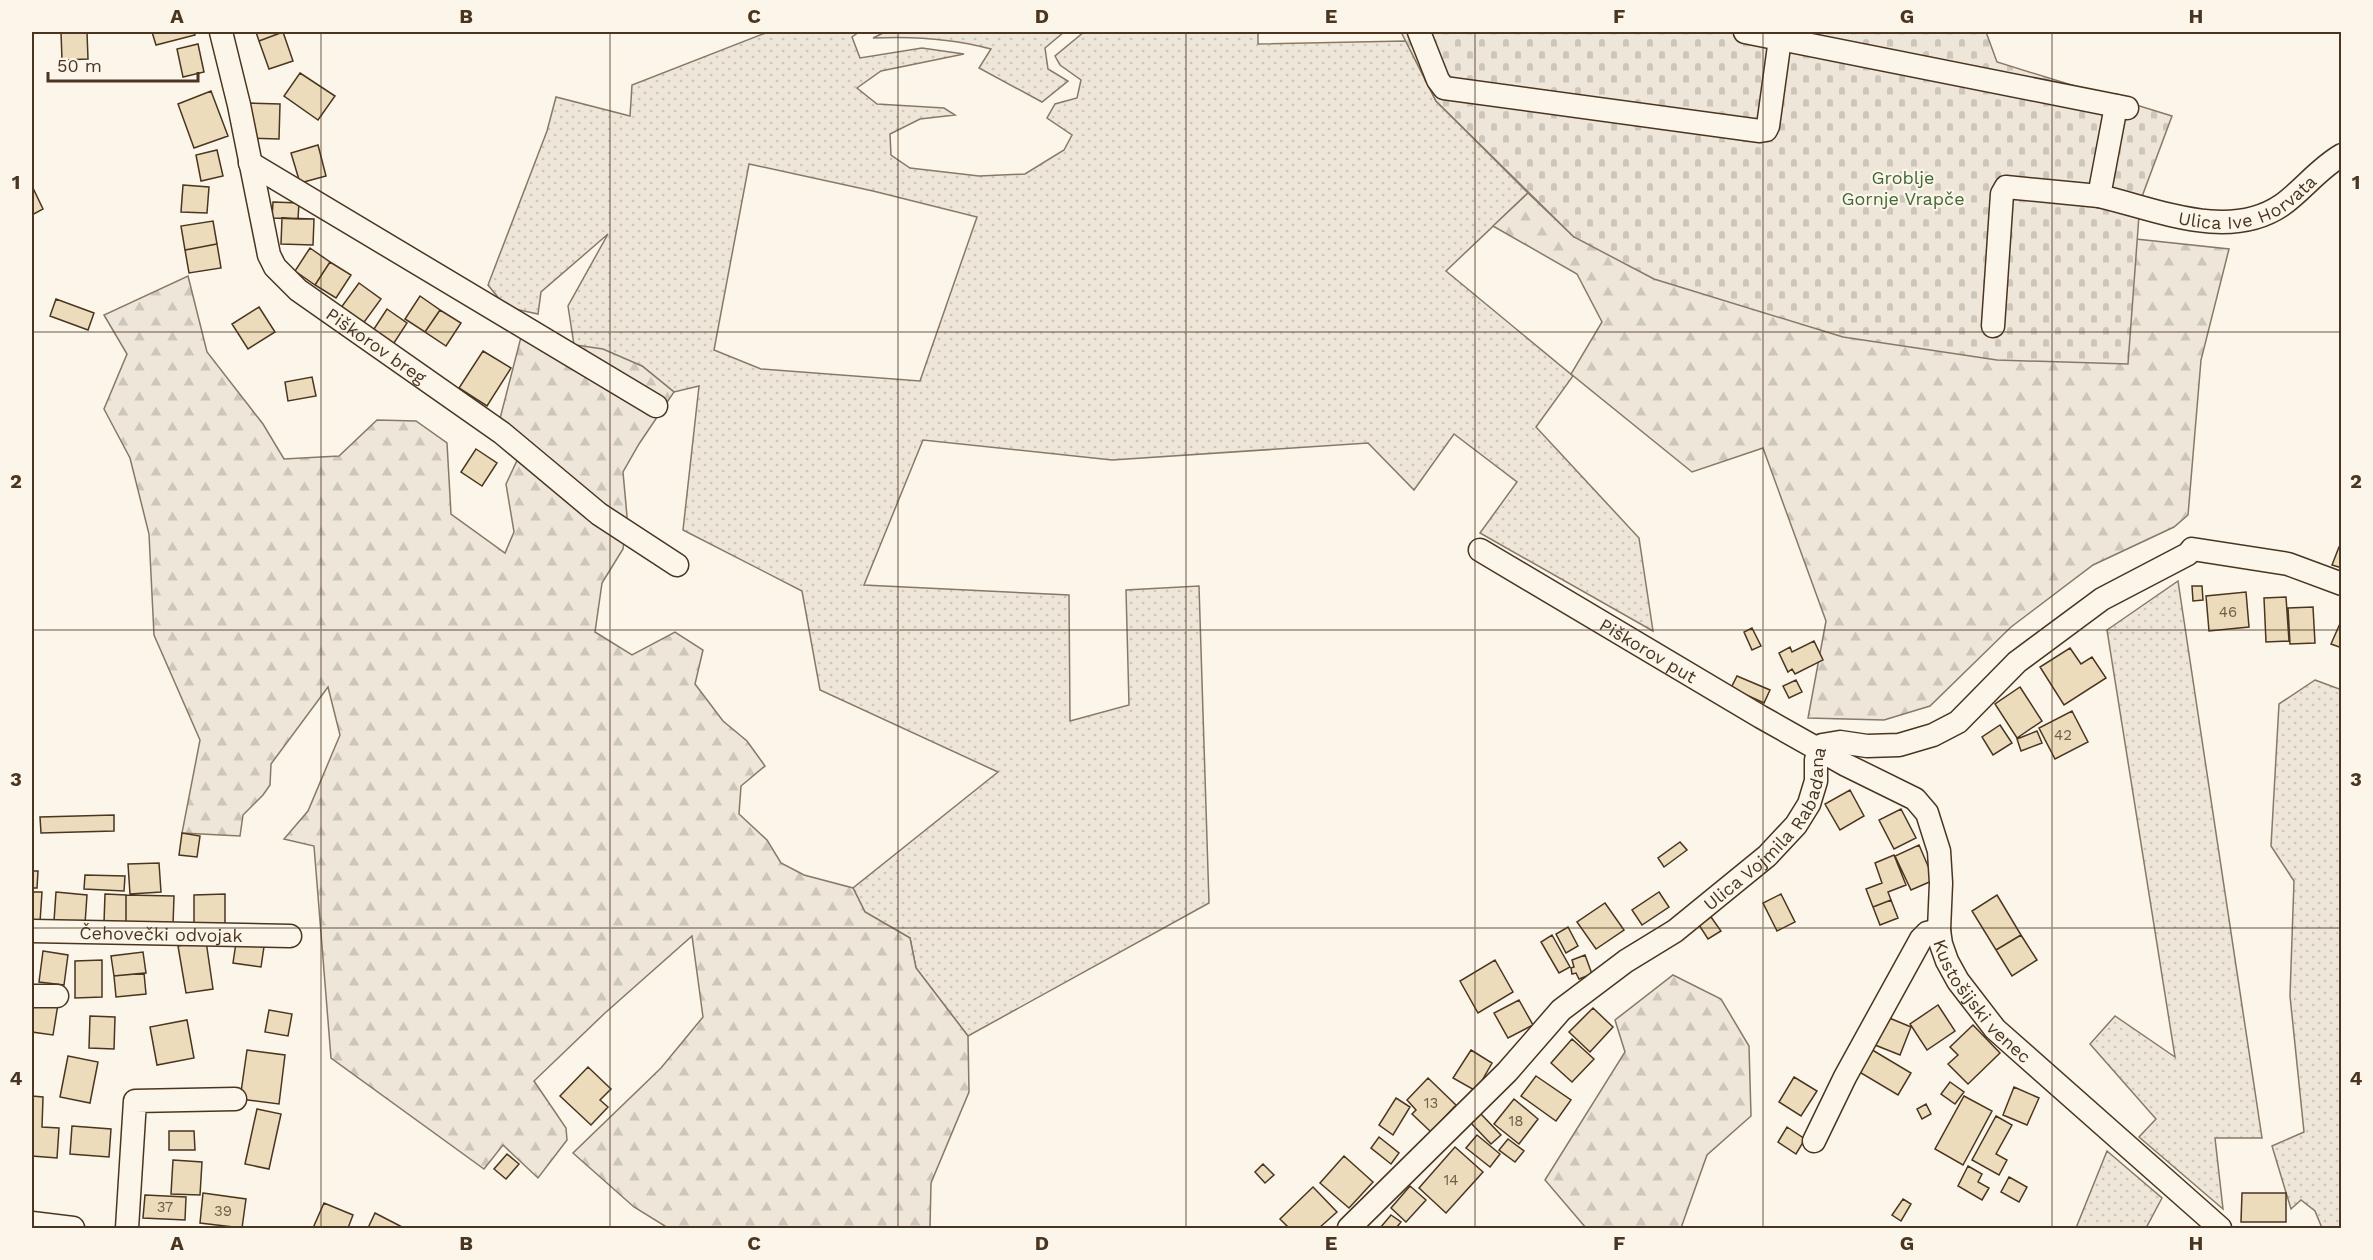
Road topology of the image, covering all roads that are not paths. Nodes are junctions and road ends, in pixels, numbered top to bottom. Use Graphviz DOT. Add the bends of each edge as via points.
graph roads {
  1 [pos="220,32"];
  2 [pos="1419,32"];
  3 [pos="1745,32"];
  4 [pos="1780,39"];
  5 [pos="2342,154"];
  6 [pos="250,163"];
  7 [pos="2099,196"];
  8 [pos="1993,326"];
  9 [pos="656,406"];
  10 [pos="1480,549"];
  11 [pos="677,565"];
  12 [pos="2342,584"];
  13 [pos="1819,749"];
  14 [pos="1939,930"];
  15 [pos="32,931"];
  16 [pos="290,936"];
  17 [pos="32,996"];
  18 [pos="57,996"];
  19 [pos="235,1100"];
  20 [pos="1814,1141"];
  21 [pos="32,1223"];
  22 [pos="73,1228"];
  23 [pos="127,1228"];
  24 [pos="1349,1228"];
  25 [pos="2220,1228"];
  1 -- 6 [label="street, Piškorov breg"];
  2 -- 4 [label="street" via="1444,88 1760,131 1768,126"];
  3 -- 4 [label="street"];
  4 -- 7 [label="street" via="2122,107"];
  5 -- 7 [label="street, Ulica Ive Horvata" via="2282,205 2240,222 2182,218"];
  6 -- 9 [label="street"];
  6 -- 11 [label="street, Piškorov breg" via="270,255 275,267 298,290 502,433 599,514"];
  7 -- 8 [label="street, Ulica Ive Horvata" via="2006,187 2002,194"];
  10 -- 13 [label="street, Piškorov put"];
  12 -- 13 [label="street, Ulica Vojmila Rabadana" via="2288,564 2192,549 2083,613 2017,662 1958,722 1933,735 1899,745 1830,742"];
  13 -- 14 [label="street, Kustošijski venec" via="1907,794 1927,813 1939,851"];
  13 -- 24 [label="street, Ulica Vojmila Rabadana" via="1809,804 1796,825 1767,856 1675,931 1626,961 1561,1010 1507,1072"];
  14 -- 20 [label="street" via="1921,939"];
  14 -- 25 [label="street, Kustošijski venec" via="1947,961 1958,981 1995,1029"];
  15 -- 16 [label="street, Čehovečki odvojak"];
  17 -- 18 [label="street"];
  19 -- 23 [label="street" via="135,1101"];
  21 -- 22 [label="street"];
}
